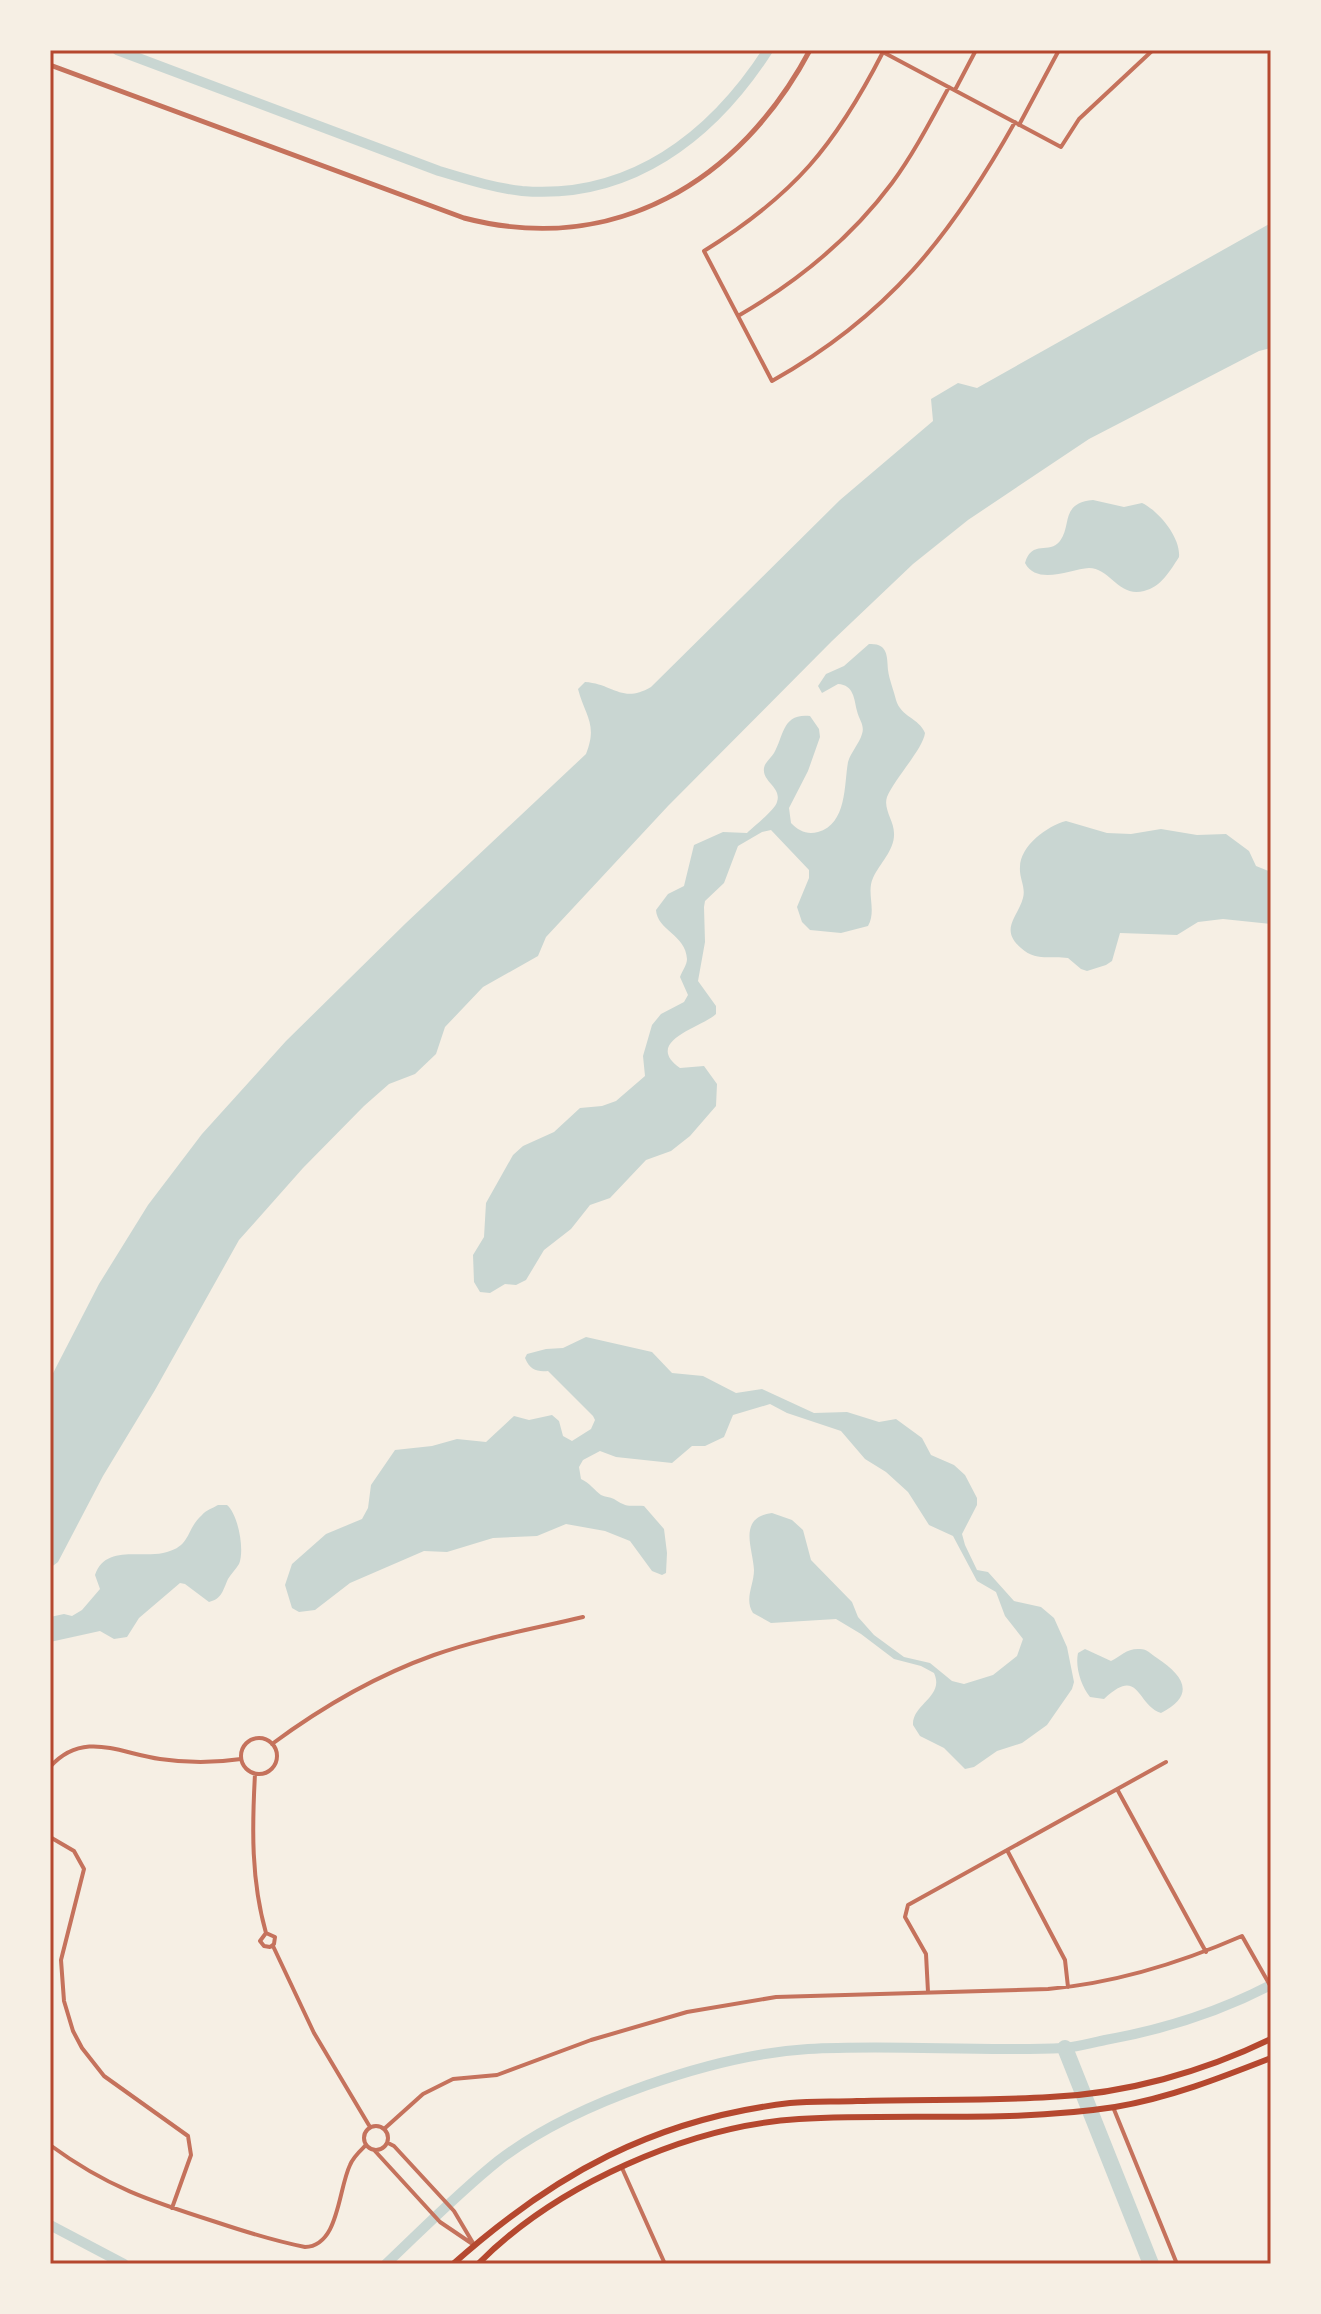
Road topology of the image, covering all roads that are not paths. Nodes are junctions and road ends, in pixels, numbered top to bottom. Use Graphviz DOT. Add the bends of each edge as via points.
graph roads {
  1 [pos="810,50"];
  2 [pos="976,50"];
  3 [pos="1059,50"];
  4 [pos="1153,50"];
  5 [pos="881,51"];
  6 [pos="891,53"];
  7 [pos="50,65"];
  8 [pos="949,87"];
  9 [pos="955,90"];
  10 [pos="1017,123"];
  11 [pos="738,316"];
  12 [pos="583,1617"];
  13 [pos="272,1744"];
  14 [pos="241,1759"];
  15 [pos="1166,1762"];
  16 [pos="50,1767"];
  17 [pos="255,1774"];
  18 [pos="1117,1789"];
  19 [pos="50,1837"];
  20 [pos="1007,1850"];
  21 [pos="266,1933"];
  22 [pos="273,1946"];
  23 [pos="1206,1952"];
  24 [pos="1068,1987"];
  25 [pos="1271,1987"];
  26 [pos="928,1992"];
  27 [pos="1271,2039"];
  28 [pos="1271,2058"];
  29 [pos="1113,2107"];
  30 [pos="370,2127"];
  31 [pos="384,2129"];
  32 [pos="388,2143"];
  33 [pos="50,2145"];
  34 [pos="366,2145"];
  35 [pos="375,2151"];
  36 [pos="621,2167"];
  37 [pos="172,2208"];
  38 [pos="474,2245"];
  39 [pos="453,2264"];
  40 [pos="478,2264"];
  41 [pos="665,2264"];
  42 [pos="1177,2264"];
  1 -- 7 [label="street" via="758,126 699,181 638,213 567,228 517,228 464,218"];
  2 -- 9 [label="street"];
  3 -- 10 [label="street"];
  4 -- 10 [label="street" via="1079,119 1061,147"];
  5 -- 6 [label="street"];
  5 -- 11 [label="street" via="852,109 809,168 748,223 704,251"];
  6 -- 8 [label="street"];
  8 -- 9 [label="street"];
  8 -- 11 [label="street" via="905,164 871,208 796,280"];
  9 -- 10 [label="street"];
  10 -- 11 [label="street" via="928,254 837,340 772,381"];
  12 -- 13 [label="street" via="415,1662 341,1698"];
  13 -- 14 [label="street" via="251,1740"];
  13 -- 17 [label="street" via="276,1763"];
  14 -- 16 [label="street" via="184,1762 97,1746 72,1750"];
  14 -- 17 [label="street"];
  15 -- 18 [label="street"];
  17 -- 21 [label="street" via="252,1845"];
  18 -- 20 [label="street"];
  18 -- 23 [label="street"];
  19 -- 37 [label="street" via="74,1851 84,1869 61,1960 68,2016 82,2048 104,2076 188,2136 191,2155"];
  20 -- 24 [label="street" via="1065,1960"];
  20 -- 26 [label="street" via="908,1905 905,1917 928,1959"];
  21 -- 22 [label="street" via="275,1937"];
  21 -- 22 [label="street" via="261,1944"];
  22 -- 30 [label="street" via="322,2049"];
  23 -- 24 [label="street" via="1118,1979"];
  23 -- 25 [label="street" via="1242,1936"];
  24 -- 26 [label="street"];
  26 -- 31 [label="street" via="776,1997 674,2015 497,2075 438,2084"];
  27 -- 38 [label="main road" via="1167,2078 1106,2091 792,2103 723,2115 638,2141 600,2159 555,2183"];
  28 -- 29 [label="main road" via="1174,2093"];
  29 -- 36 [label="main road" via="797,2119 705,2136"];
  29 -- 42 [label="street"];
  30 -- 31 [label="street"];
  30 -- 34 [label="street"];
  31 -- 32 [label="street"];
  32 -- 35 [label="street"];
  32 -- 38 [label="street" via="454,2211"];
  33 -- 37 [label="street" via="128,2193"];
  34 -- 35 [label="street"];
  34 -- 37 [label="street" via="350,2164 322,2243 305,2247"];
  35 -- 38 [label="street" via="440,2222"];
  36 -- 40 [label="main road" via="578,2189"];
  36 -- 41 [label="street"];
  38 -- 39 [label="main road"];
}
